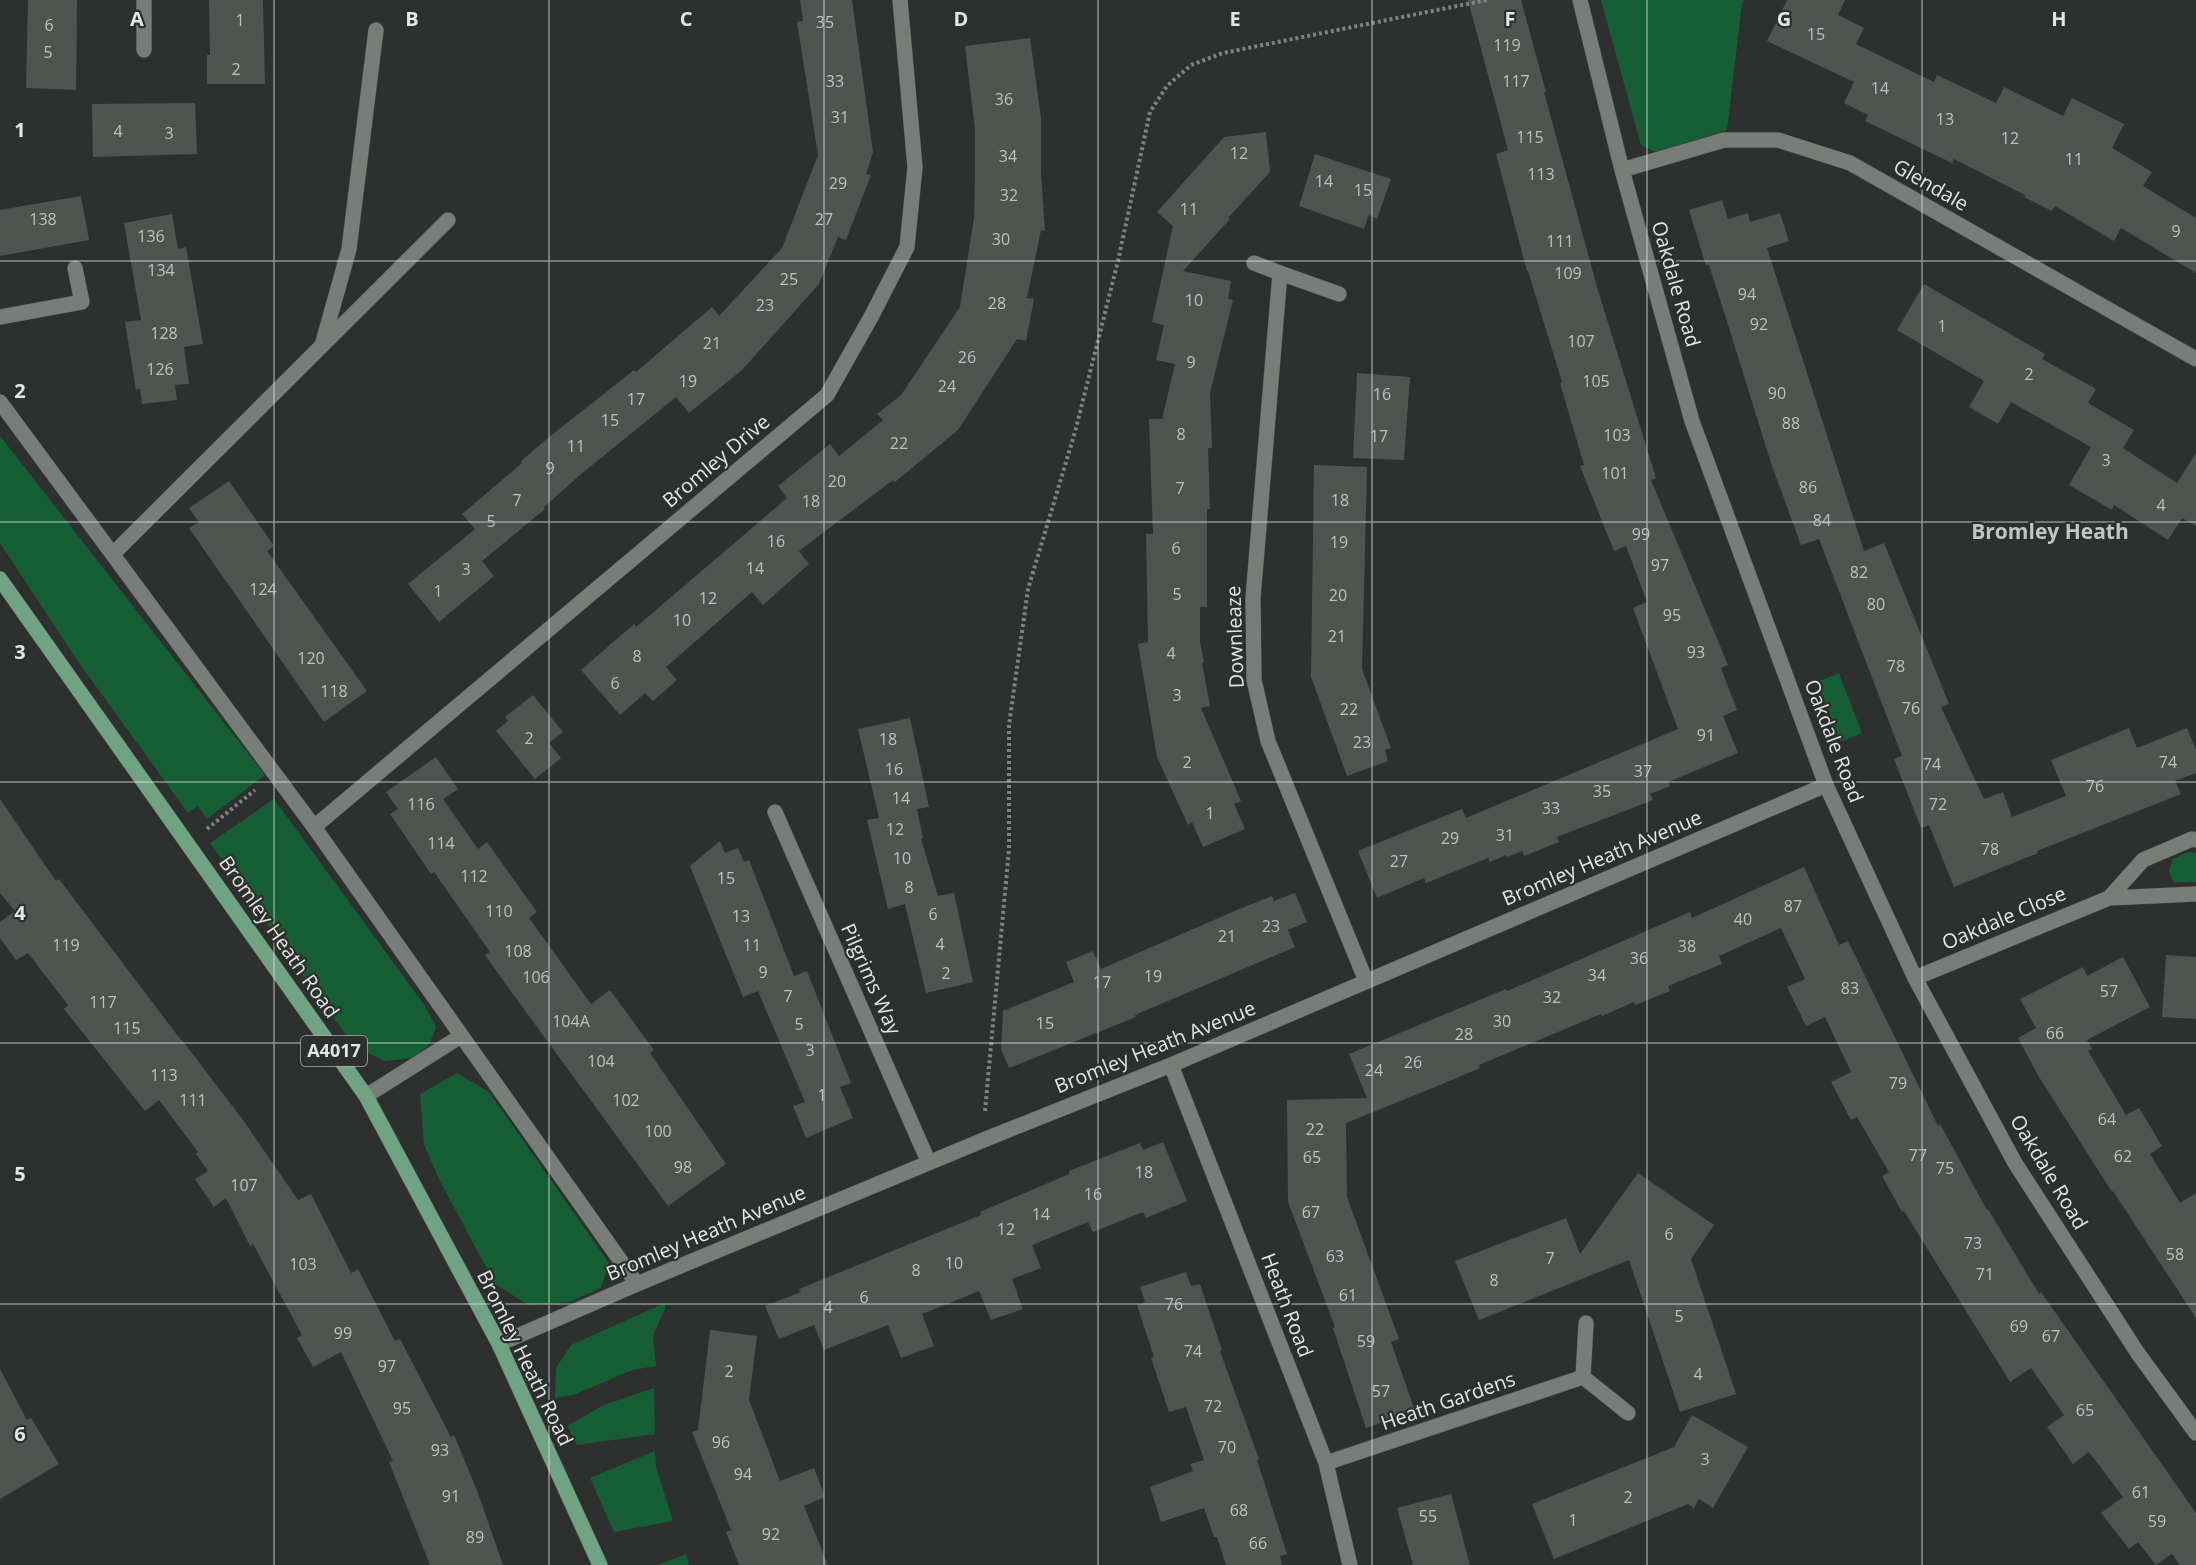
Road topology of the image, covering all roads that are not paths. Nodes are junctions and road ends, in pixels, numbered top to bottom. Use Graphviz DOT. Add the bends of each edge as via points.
graph roads {
  1 [pos="144,0"];
  2 [pos="900,0"];
  3 [pos="1580,0"];
  4 [pos="376,30"];
  5 [pos="144,50"];
  6 [pos="1622,170"];
  7 [pos="448,220"];
  8 [pos="1254,263"];
  9 [pos="75,268"];
  10 [pos="1280,273"];
  11 [pos="1339,294"];
  12 [pos="0,316"];
  13 [pos="322,344"];
  14 [pos="2196,359"];
  15 [pos="0,402"];
  16 [pos="114,554"];
  17 [pos="0,579"];
  18 [pos="1826,785"];
  19 [pos="775,812"];
  20 [pos="314,827"];
  21 [pos="2196,840"];
  22 [pos="2196,894"];
  23 [pos="2109,898"];
  24 [pos="1915,978"];
  25 [pos="1366,981"];
  26 [pos="461,1036"];
  27 [pos="1171,1065"];
  28 [pos="366,1095"];
  29 [pos="929,1163"];
  30 [pos="637,1284"];
  31 [pos="1586,1323"];
  32 [pos="499,1344"];
  33 [pos="1583,1377"];
  34 [pos="1628,1413"];
  35 [pos="2196,1433"];
  36 [pos="1326,1464"];
  37 [pos="600,1565"];
  38 [pos="1350,1565"];
  1 -- 5 [label="street"];
  2 -- 20 [label="street, Bromley Drive" via="915,167 907,247 827,395"];
  3 -- 6 [label="street, Oakdale Road"];
  4 -- 13 [label="street" via="349,249"];
  6 -- 14 [label="street, Glendale" via="1724,140 1778,140 1850,163"];
  6 -- 18 [label="street, Oakdale Road" via="1692,421"];
  7 -- 13 [label="street"];
  8 -- 10 [label="street"];
  9 -- 12 [label="street" via="81,302"];
  10 -- 11 [label="street"];
  10 -- 25 [label="street, Downleaze" via="1252,598 1254,680 1268,741"];
  13 -- 16 [label="street"];
  15 -- 16 [label="street"];
  16 -- 20 [label="street"];
  17 -- 28 [label="main road, Bromley Heath Road / A4017"];
  18 -- 24 [label="street, Oakdale Road"];
  18 -- 25 [label="street, Bromley Heath Avenue"];
  19 -- 29 [label="street, Pilgrims Way"];
  20 -- 26 [label="street"];
  21 -- 23 [label="street, Oakdale Close" via="2143,860"];
  22 -- 23 [label="street, Oakdale Close"];
  23 -- 24 [label="street, Oakdale Close"];
  24 -- 35 [label="street, Oakdale Road" via="2015,1163 2137,1353"];
  25 -- 27 [label="street, Bromley Heath Avenue"];
  26 -- 28 [label="street"];
  26 -- 30 [label="street"];
  27 -- 29 [label="street, Bromley Heath Avenue"];
  27 -- 36 [label="street, Heath Road"];
  28 -- 32 [label="main road, Bromley Heath Road / A4017"];
  29 -- 30 [label="street, Bromley Heath Avenue"];
  30 -- 32 [label="street, Bromley Heath Avenue"];
  31 -- 33 [label="street"];
  32 -- 37 [label="main road, Bromley Heath Road / A4017"];
  33 -- 34 [label="street"];
  33 -- 36 [label="street, Heath Gardens"];
  36 -- 38 [label="street, Heath Road"];
}
